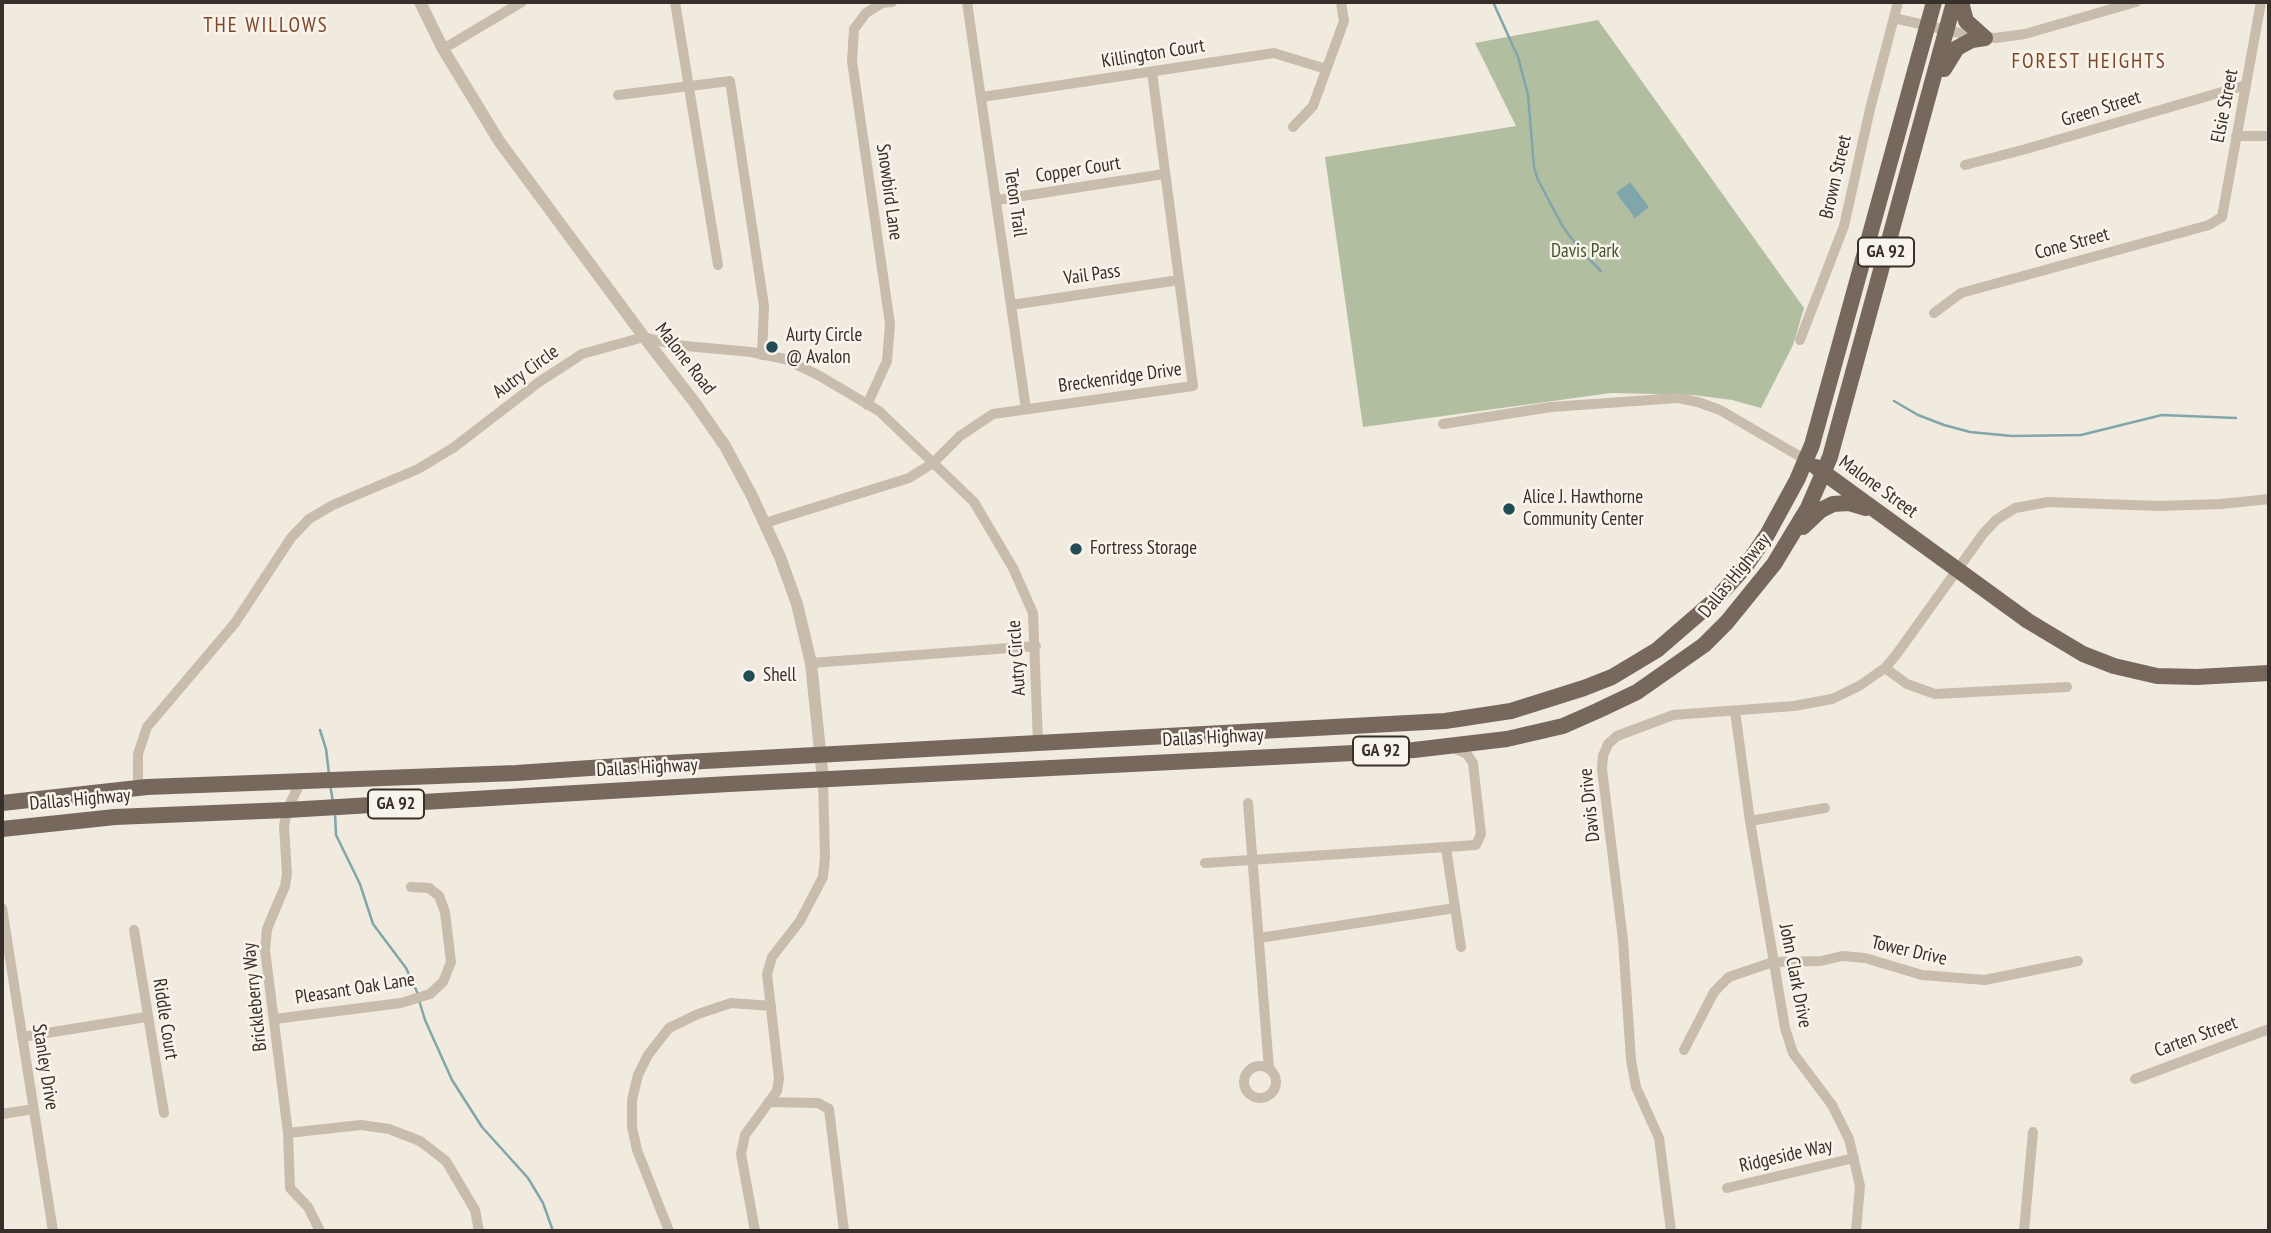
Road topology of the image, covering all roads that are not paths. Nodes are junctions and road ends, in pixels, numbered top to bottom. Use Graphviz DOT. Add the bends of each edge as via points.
graph roads {
  1 [pos="420,2"];
  2 [pos="522,2"];
  3 [pos="675,2"];
  4 [pos="892,2"];
  5 [pos="967,2"];
  6 [pos="1342,2"];
  7 [pos="1898,2"];
  8 [pos="1934,2"];
  9 [pos="1954,2"];
  10 [pos="1961,2"];
  11 [pos="2136,2"];
  12 [pos="2261,2"];
  13 [pos="1894,18"];
  14 [pos="1928,26"];
  15 [pos="1947,31"];
  16 [pos="1984,38"];
  17 [pos="443,49"];
  18 [pos="1326,69"];
  19 [pos="1152,72"];
  20 [pos="2246,85"];
  21 [pos="689,86"];
  22 [pos="618,95"];
  23 [pos="982,97"];
  24 [pos="1926,110"];
  25 [pos="1293,128"];
  26 [pos="2236,136"];
  27 [pos="2269,136"];
  28 [pos="1965,164"];
  29 [pos="1164,174"];
  30 [pos="997,200"];
  31 [pos="2222,217"];
  32 [pos="718,265"];
  33 [pos="1179,280"];
  34 [pos="1011,305"];
  35 [pos="1934,313"];
  36 [pos="644,337"];
  37 [pos="1800,340"];
  38 [pos="762,355"];
  39 [pos="867,405"];
  40 [pos="1026,409"];
  41 [pos="1443,424"];
  42 [pos="1806,460"];
  43 [pos="933,463"];
  44 [pos="1824,474"];
  45 [pos="2269,499"];
  46 [pos="1876,512"];
  47 [pos="765,523"];
  48 [pos="1793,536"];
  49 [pos="1957,570"];
  50 [pos="1036,646"];
  51 [pos="811,663"];
  52 [pos="1885,668"];
  53 [pos="2269,673"];
  54 [pos="2067,687"];
  55 [pos="1735,711"];
  56 [pos="1491,741"];
  57 [pos="1038,743"];
  58 [pos="1450,746"];
  59 [pos="822,754"];
  60 [pos="1473,763"];
  61 [pos="823,780"];
  62 [pos="301,781"];
  63 [pos="138,788"];
  64 [pos="2,803"];
  65 [pos="1248,803"];
  66 [pos="1825,808"];
  67 [pos="287,810"];
  68 [pos="1750,821"];
  69 [pos="2,829"];
  70 [pos="1446,848"];
  71 [pos="1252,860"];
  72 [pos="1205,863"];
  73 [pos="411,887"];
  74 [pos="2,908"];
  75 [pos="1455,908"];
  76 [pos="134,930"];
  77 [pos="1259,938"];
  78 [pos="1461,947"];
  79 [pos="2078,961"];
  80 [pos="1773,962"];
  81 [pos="771,1006"];
  82 [pos="146,1017"];
  83 [pos="274,1019"];
  84 [pos="2269,1029"];
  85 [pos="22,1037"];
  86 [pos="1684,1050"];
  87 [pos="1269,1069"];
  88 [pos="2135,1079"];
  89 [pos="769,1102"];
  90 [pos="34,1109"];
  91 [pos="163,1113"];
  92 [pos="2,1114"];
  93 [pos="2032,1132"];
  94 [pos="288,1133"];
  95 [pos="1854,1158"];
  96 [pos="1727,1188"];
  97 [pos="53,1231"];
  98 [pos="320,1231"];
  99 [pos="480,1231"];
  100 [pos="669,1231"];
  101 [pos="755,1231"];
  102 [pos="845,1231"];
  103 [pos="1671,1231"];
  104 [pos="1856,1231"];
  105 [pos="2024,1231"];
  1 -- 17 [label="street, Malone Road"];
  2 -- 17 [label="street"];
  3 -- 21 [label="street"];
  4 -- 39 [label="street, Snowbird Lane" via="866,13 854,29 853,40 852,61 890,324 887,361"];
  5 -- 23 [label="street, Teton Trail"];
  6 -- 18 [label="street" via="1344,21"];
  7 -- 13 [label="street, Brown Street"];
  8 -- 14 [label="main road, Dallas Highway / GA 92"];
  9 -- 15 [label="main road, Dallas Highway / GA 92"];
  10 -- 16 [label="main road" via="1966,21"];
  11 -- 16 [label="street" via="2025,34"];
  12 -- 20 [label="street, Elsie Street"];
  13 -- 14 [label="street"];
  13 -- 37 [label="street, Brown Street" via="1844,226"];
  14 -- 15 [label="street"];
  14 -- 42 [label="main road, Dallas Highway / GA 92"];
  15 -- 16 [label="street"];
  15 -- 24 [label="main road, Dallas Highway / GA 92"];
  16 -- 24 [label="main road" via="1952,52"];
  17 -- 36 [label="street, Malone Road" via="499,141"];
  18 -- 19 [label="street, Killington Court" via="1274,52"];
  18 -- 25 [label="street" via="1313,106"];
  19 -- 23 [label="street, Killington Court"];
  19 -- 29 [label="street, Breckenridge Drive"];
  20 -- 26 [label="street, Elsie Street"];
  20 -- 28 [label="street, Green Street"];
  21 -- 22 [label="street"];
  21 -- 32 [label="street"];
  21 -- 38 [label="street" via="730,81 764,306"];
  23 -- 30 [label="street, Teton Trail"];
  24 -- 44 [label="main road, Dallas Highway / GA 92"];
  26 -- 27 [label="street"];
  26 -- 31 [label="street, Elsie Street"];
  29 -- 30 [label="street, Copper Court"];
  29 -- 33 [label="street, Breckenridge Drive"];
  30 -- 34 [label="street, Teton Trail"];
  31 -- 35 [label="street, Cone Street" via="2209,225 1961,293"];
  33 -- 34 [label="street, Vail Pass"];
  33 -- 40 [label="street, Breckenridge Drive" via="1194,386"];
  34 -- 40 [label="street, Teton Trail"];
  36 -- 38 [label="street, Autry Circle"];
  36 -- 47 [label="street, Malone Road" via="725,446"];
  36 -- 63 [label="street, Autry Circle" via="582,354 453,448 309,519 291,538 235,623 147,727 138,754"];
  38 -- 39 [label="street, Autry Circle" via="785,359"];
  39 -- 43 [label="street, Autry Circle"];
  40 -- 43 [label="street, Breckenridge Drive" via="993,414 960,436"];
  41 -- 42 [label="street, Malone Street" via="1551,407 1684,399 1720,410"];
  42 -- 44 [label="main road, Malone Street"];
  42 -- 57 [label="main road, Dallas Highway / GA 92" via="1767,535 1716,599 1657,650 1584,688 1511,711 1445,721"];
  43 -- 47 [label="street, Breckenridge Drive" via="909,478"];
  43 -- 50 [label="street, Autry Circle" via="987,521 1033,613"];
  44 -- 46 [label="main road, Malone Street"];
  44 -- 48 [label="main road, Dallas Highway / GA 92"];
  45 -- 49 [label="street" via="2159,506 2031,503 1996,520"];
  46 -- 48 [label="main road" via="1858,504 1833,504"];
  46 -- 49 [label="main road, Malone Street"];
  47 -- 51 [label="street, Malone Road" via="797,604"];
  48 -- 56 [label="main road, Dallas Highway / GA 92" via="1727,622 1671,669 1618,702 1563,726"];
  49 -- 52 [label="street, Davis Drive"];
  49 -- 53 [label="main road" via="2056,640 2114,666 2175,677"];
  50 -- 51 [label="street"];
  50 -- 57 [label="street, Autry Circle"];
  51 -- 59 [label="street, Malone Road"];
  52 -- 54 [label="street" via="1907,684 1935,694"];
  52 -- 55 [label="street, Davis Drive" via="1832,699"];
  55 -- 68 [label="street, John Clark Drive"];
  55 -- 103 [label="street, Davis Drive" via="1664,718 1617,736 1603,756 1631,1060 1636,1087 1659,1138"];
  56 -- 58 [label="main road, Dallas Highway / GA 92"];
  56 -- 60 [label="street"];
  57 -- 59 [label="main road, Dallas Highway / GA 92"];
  58 -- 60 [label="street"];
  58 -- 61 [label="main road, Dallas Highway / GA 92"];
  59 -- 61 [label="street, Malone Road"];
  59 -- 62 [label="main road, Dallas Highway / GA 92"];
  60 -- 70 [label="street" via="1479,842"];
  61 -- 67 [label="main road, Dallas Highway / GA 92"];
  61 -- 81 [label="street" via="823,877 800,921 772,957 766,974"];
  62 -- 63 [label="main road, Dallas Highway / GA 92"];
  62 -- 67 [label="street, Brickleberry Way"];
  63 -- 64 [label="main road, Dallas Highway / GA 92"];
  65 -- 71 [label="street"];
  66 -- 68 [label="street"];
  67 -- 69 [label="main road, Dallas Highway / GA 92" via="115,817"];
  67 -- 83 [label="street, Brickleberry Way" via="287,874 267,929 265,950"];
  68 -- 80 [label="street, John Clark Drive"];
  70 -- 71 [label="street"];
  70 -- 75 [label="street"];
  71 -- 72 [label="street"];
  71 -- 77 [label="street"];
  73 -- 83 [label="street, Pleasant Oak Lane" via="429,888 439,896 450,962 443,982 429,994 401,1003"];
  74 -- 85 [label="street, Stanley Drive"];
  75 -- 77 [label="street"];
  75 -- 78 [label="street"];
  76 -- 82 [label="street, Riddle Court"];
  77 -- 87 [label="street"];
  79 -- 80 [label="street, Tower Drive" via="1985,980 1922,975 1854,957"];
  80 -- 86 [label="street, Tower Drive" via="1729,977 1714,992"];
  80 -- 95 [label="street, John Clark Drive" via="1793,1053 1832,1105"];
  81 -- 89 [label="street" via="779,1078"];
  81 -- 100 [label="street" via="731,1003 669,1028 638,1075 632,1127"];
  82 -- 85 [label="street"];
  82 -- 91 [label="street, Riddle Court"];
  83 -- 94 [label="street, Brickleberry Way"];
  84 -- 88 [label="street, Carten Street"];
  85 -- 90 [label="street, Stanley Drive"];
  89 -- 101 [label="street" via="746,1135 741,1154"];
  89 -- 102 [label="street" via="818,1103 829,1109"];
  90 -- 92 [label="street"];
  90 -- 97 [label="street, Stanley Drive"];
  93 -- 105 [label="street"];
  94 -- 98 [label="street, Brickleberry Way" via="290,1188 308,1207"];
  94 -- 99 [label="street" via="361,1125 420,1141 446,1161 475,1210"];
  95 -- 96 [label="street, Ridgeside Way"];
  95 -- 104 [label="street, John Clark Drive" via="1860,1186"];
}
